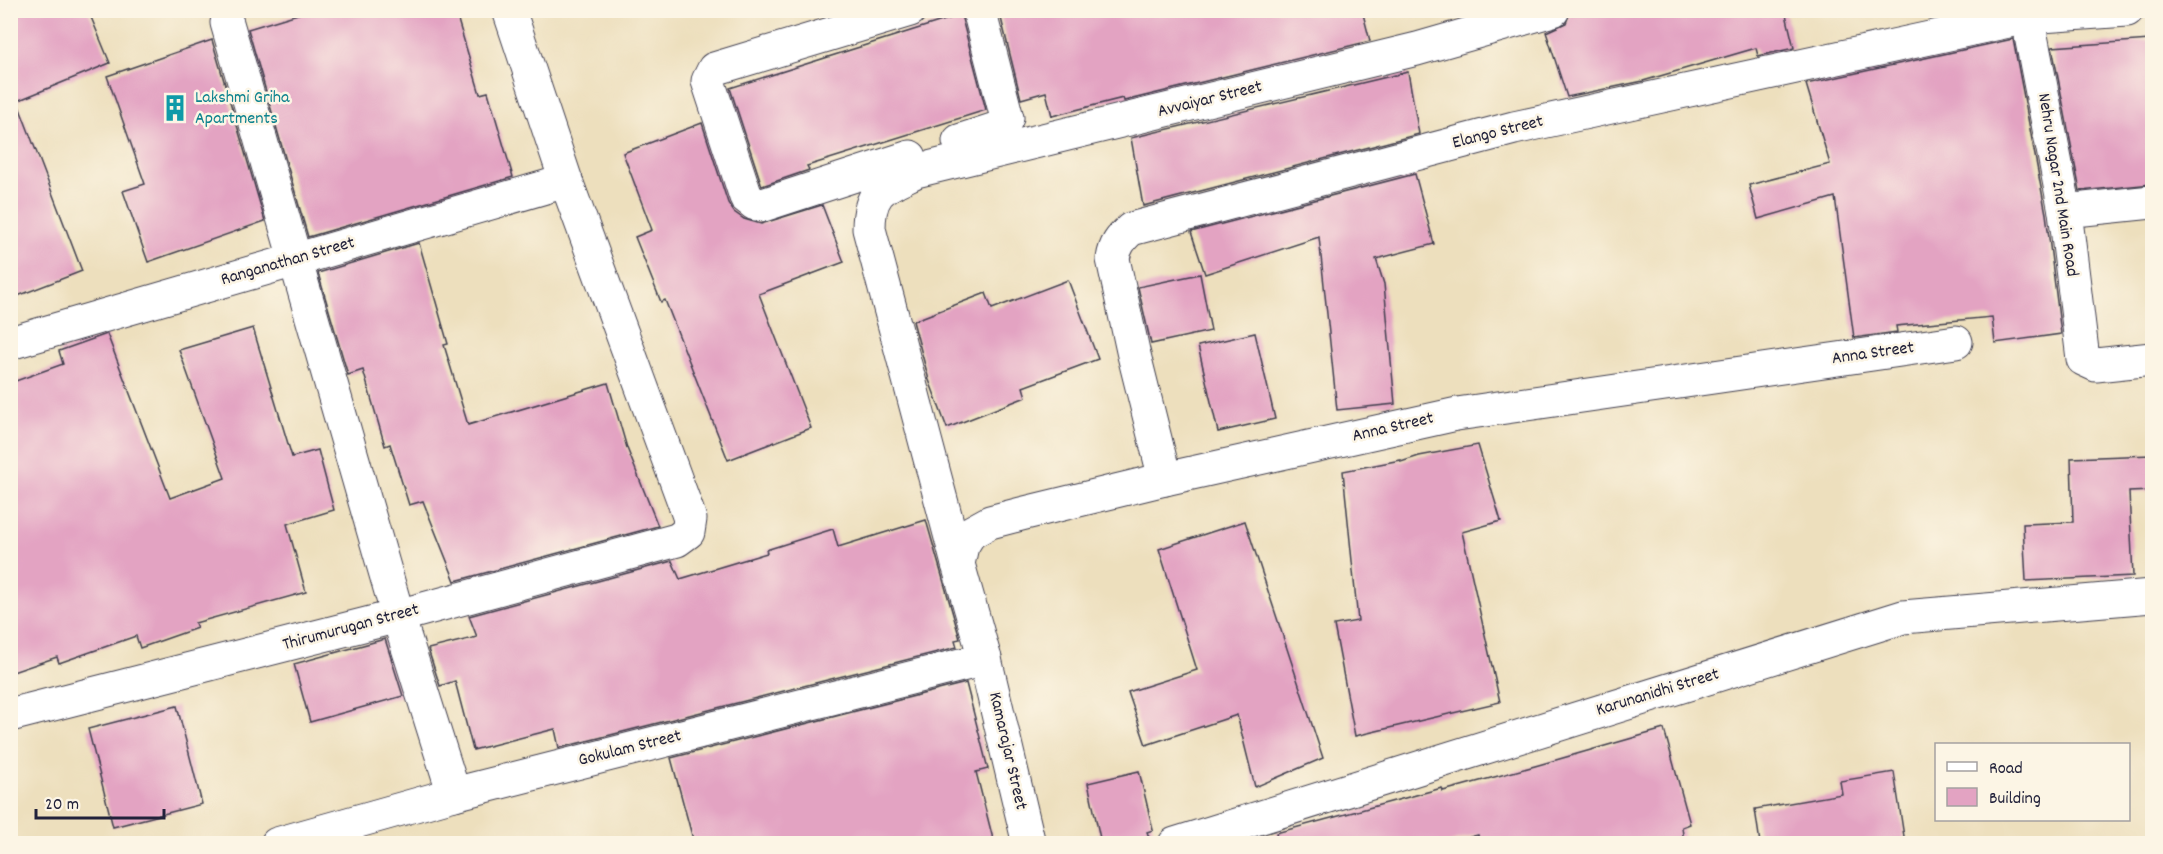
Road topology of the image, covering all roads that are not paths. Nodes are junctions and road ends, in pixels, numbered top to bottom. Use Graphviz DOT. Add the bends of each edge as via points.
graph roads {
  1 [pos="509,10"];
  2 [pos="910,10"];
  3 [pos="980,10"];
  4 [pos="1553,10"];
  5 [pos="2127,10"];
  6 [pos="2026,14"];
  7 [pos="227,23"];
  8 [pos="566,181"];
  9 [pos="2152,202"];
  10 [pos="2065,211"];
  11 [pos="294,260"];
  12 [pos="1956,342"];
  13 [pos="10,343"];
  14 [pos="2152,359"];
  15 [pos="1165,479"];
  16 [pos="958,564"];
  17 [pos="2152,596"];
  18 [pos="398,616"];
  19 [pos="985,659"];
  20 [pos="10,715"];
  21 [pos="454,794"];
  22 [pos="277,843"];
  23 [pos="1029,843"];
  24 [pos="1174,843"];
  1 -- 8 [label="street"];
  2 -- 3 [label="street" via="714,69 709,86 750,201 762,205 1002,127 1007,118"];
  4 -- 16 [label="street, Avvaiyar Street" via="1418,49 916,171 885,186 873,198 869,229"];
  5 -- 6 [label="street, Elango Street"];
  6 -- 10 [label="street, Nehru Nagar 2nd Main Road"];
  6 -- 15 [label="street, Elango Street" via="1514,128 1131,229 1118,243 1113,259"];
  7 -- 11 [label="street"];
  8 -- 11 [label="street, Ranganathan Street"];
  8 -- 18 [label="street, Thirumurugan Street" via="690,519 688,532 677,540"];
  9 -- 10 [label="street"];
  10 -- 14 [label="street, Nehru Nagar 2nd Main Road" via="2083,359 2096,365"];
  11 -- 13 [label="street, Ranganathan Street"];
  11 -- 18 [label="street"];
  12 -- 15 [label="street, Anna Street" via="1457,414"];
  15 -- 16 [label="street, Anna Street" via="990,522 970,533"];
  16 -- 19 [label="street"];
  17 -- 24 [label="street, Karunanidhi Street" via="1903,617"];
  18 -- 20 [label="street, Thirumurugan Street"];
  18 -- 21 [label="street"];
  19 -- 21 [label="street, Gokulam Street"];
  19 -- 23 [label="street, Kamarajar Street"];
  21 -- 22 [label="street, Gokulam Street"];
}
